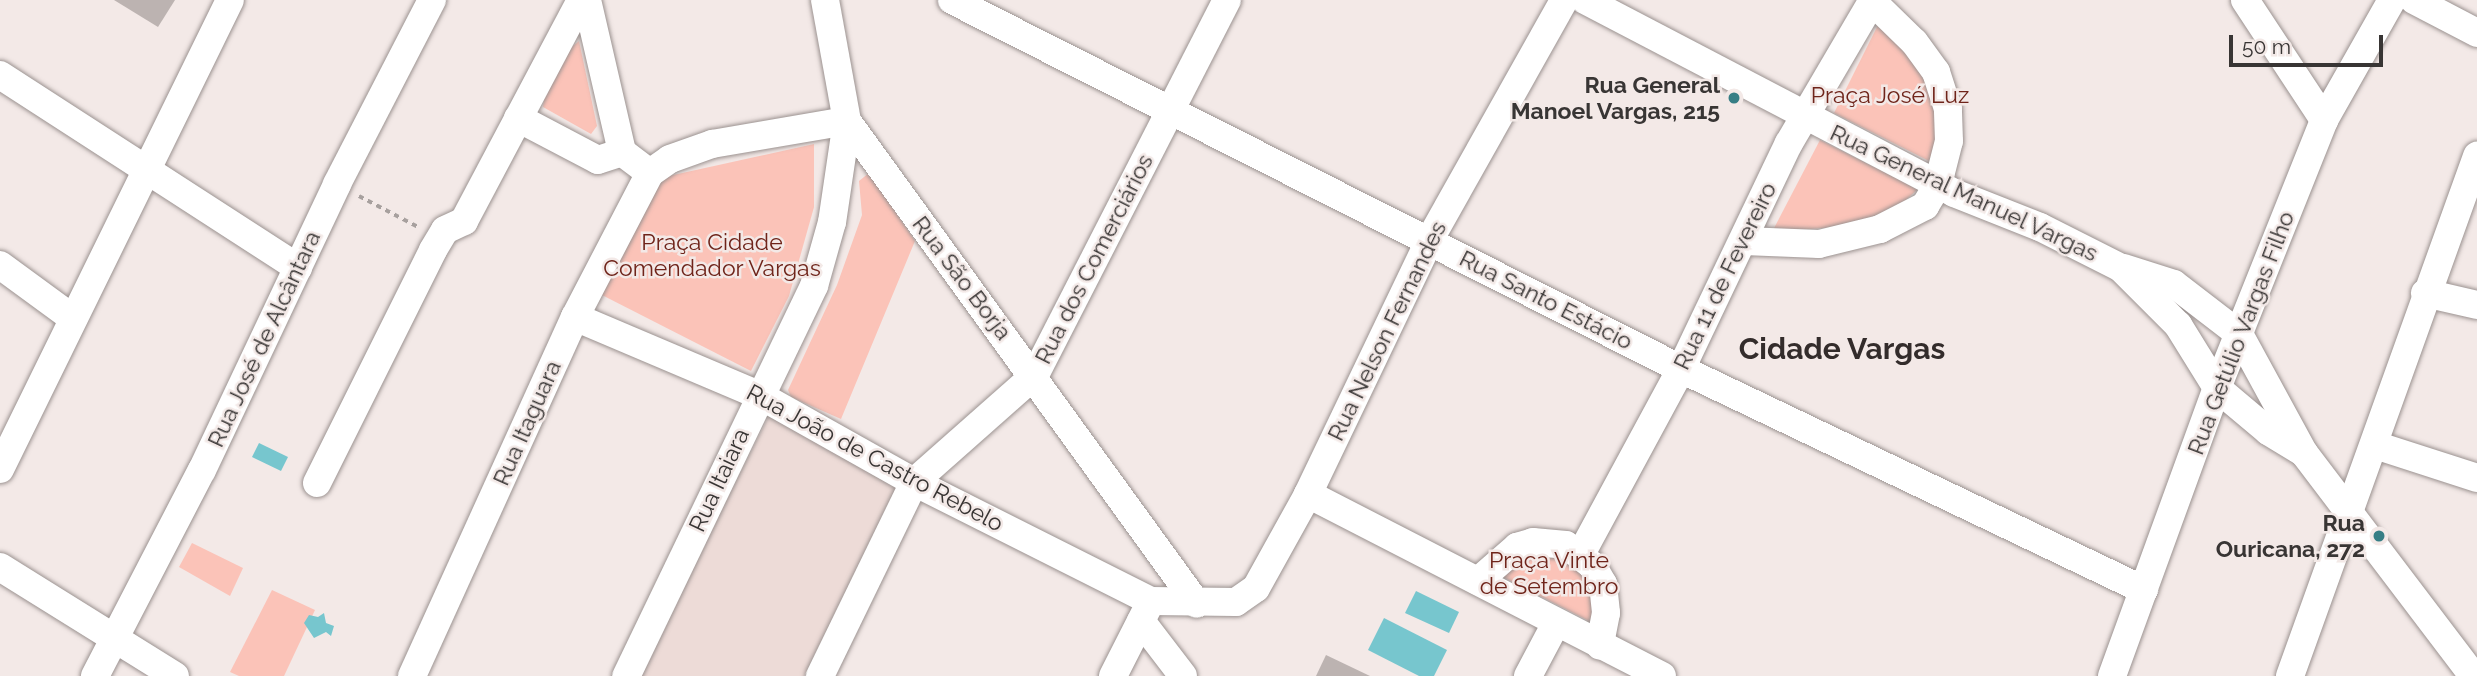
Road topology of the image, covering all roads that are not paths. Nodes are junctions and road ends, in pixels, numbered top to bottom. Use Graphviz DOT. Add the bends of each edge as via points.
graph roads {
  1 [pos="230,0"];
  2 [pos="432,0"];
  3 [pos="582,0"];
  4 [pos="587,0"];
  5 [pos="825,0"];
  6 [pos="952,0"];
  7 [pos="1227,0"];
  8 [pos="1564,0"];
  9 [pos="1585,0"];
  10 [pos="2245,0"];
  11 [pos="2392,0"];
  12 [pos="2414,0"];
  13 [pos="1873,1"];
  14 [pos="2477,33"];
  15 [pos="0,75"];
  16 [pos="1168,112"];
  17 [pos="1804,117"];
  18 [pos="519,118"];
  19 [pos="2324,120"];
  20 [pos="847,121"];
  21 [pos="622,152"];
  22 [pos="2477,156"];
  23 [pos="145,170"];
  24 [pos="650,173"];
  25 [pos="1938,184"];
  26 [pos="1429,241"];
  27 [pos="1744,241"];
  28 [pos="0,265"];
  29 [pos="298,268"];
  30 [pos="2121,268"];
  31 [pos="2425,293"];
  32 [pos="2477,305"];
  33 [pos="2219,315"];
  34 [pos="71,317"];
  35 [pos="575,317"];
  36 [pos="2239,334"];
  37 [pos="2195,352"];
  38 [pos="1681,369"];
  39 [pos="1035,375"];
  40 [pos="2217,388"];
  41 [pos="759,395"];
  42 [pos="2375,445"];
  43 [pos="2304,453"];
  44 [pos="0,469"];
  45 [pos="2477,478"];
  46 [pos="914,482"];
  47 [pos="317,483"];
  48 [pos="1308,494"];
  49 [pos="2348,512"];
  50 [pos="1581,554"];
  51 [pos="0,567"];
  52 [pos="1478,581"];
  53 [pos="2144,590"];
  54 [pos="1165,607"];
  55 [pos="1555,625"];
  56 [pos="116,640"];
  57 [pos="1600,645"];
  58 [pos="95,676"];
  59 [pos="175,676"];
  60 [pos="412,676"];
  61 [pos="626,676"];
  62 [pos="820,676"];
  63 [pos="1113,676"];
  64 [pos="1183,676"];
  65 [pos="1528,676"];
  66 [pos="1662,676"];
  67 [pos="2112,676"];
  68 [pos="2290,676"];
  69 [pos="2473,676"];
  1 -- 23 [label="street"];
  2 -- 29 [label="street, Rua José de Alcântara"];
  3 -- 18 [label="street"];
  4 -- 21 [label="street"];
  5 -- 20 [label="street, Rua São Borja"];
  6 -- 16 [label="street, Rua Santo Estácio"];
  7 -- 16 [label="street, Rua dos Comerciários"];
  8 -- 26 [label="street, Rua Nelson Fernandes"];
  9 -- 17 [label="street, Rua General Manuel Vargas"];
  10 -- 19 [label="street"];
  11 -- 19 [label="street, Rua Getúlio Vargas Filho"];
  12 -- 14 [label="street"];
  13 -- 17 [label="street, Rua 11 de Fevereiro"];
  13 -- 25 [label="street" via="1936,72 1948,109 1949,141"];
  15 -- 23 [label="street"];
  16 -- 26 [label="street, Rua Santo Estácio"];
  16 -- 39 [label="street, Rua dos Comerciários"];
  17 -- 25 [label="street, Rua General Manuel Vargas"];
  17 -- 27 [label="street, Rua 11 de Fevereiro"];
  18 -- 21 [label="street" via="598,160"];
  18 -- 47 [label="street" via="464,221 445,230 433,250"];
  19 -- 36 [label="street, Rua Getúlio Vargas Filho"];
  20 -- 24 [label="street" via="712,144 670,159"];
  20 -- 39 [label="street, Rua São Borja"];
  20 -- 41 [label="street, Rua Itaiara" via="832,222 814,286"];
  21 -- 24 [label="street"];
  22 -- 31 [label="street"];
  23 -- 29 [label="street"];
  23 -- 34 [label="street"];
  24 -- 35 [label="street, Rua Itaguara"];
  25 -- 27 [label="street" via="1925,206 1880,229 1819,244"];
  25 -- 30 [label="street, Rua General Manuel Vargas"];
  26 -- 38 [label="street, Rua Santo Estácio"];
  26 -- 48 [label="street, Rua Nelson Fernandes"];
  27 -- 38 [label="street, Rua 11 de Fevereiro"];
  28 -- 34 [label="street"];
  29 -- 56 [label="street, Rua José de Alcântara"];
  30 -- 33 [label="street, Rua General Manuel Vargas" via="2174,284"];
  30 -- 37 [label="street, Rua General Manuel Vargas" via="2161,304"];
  31 -- 32 [label="street"];
  31 -- 42 [label="street"];
  33 -- 36 [label="street, Rua General Manuel Vargas"];
  33 -- 37 [label="street" via="2204,315 2192,324 2189,339"];
  34 -- 44 [label="street"];
  35 -- 41 [label="street, Rua João de Castro Rebelo"];
  35 -- 60 [label="street, Rua Itaguara"];
  36 -- 40 [label="street, Rua Getúlio Vargas Filho"];
  36 -- 43 [label="street, Rua General Manuel Vargas"];
  37 -- 40 [label="street, Rua General Manuel Vargas"];
  38 -- 50 [label="street, Rua 11 de Fevereiro"];
  38 -- 53 [label="street, Rua Santo Estácio"];
  39 -- 46 [label="street, Rua dos Comerciários"];
  39 -- 54 [label="street, Rua São Borja"];
  40 -- 43 [label="street, Rua General Manuel Vargas" via="2268,431"];
  40 -- 53 [label="street, Rua Getúlio Vargas Filho"];
  41 -- 46 [label="street, Rua João de Castro Rebelo"];
  41 -- 61 [label="street, Rua Itaiara"];
  42 -- 45 [label="street"];
  42 -- 49 [label="street"];
  43 -- 49 [label="street"];
  46 -- 54 [label="street, Rua João de Castro Rebelo"];
  46 -- 62 [label="street"];
  48 -- 52 [label="street"];
  48 -- 54 [label="street, Rua Nelson Fernandes" via="1248,595 1236,601"];
  49 -- 68 [label="street"];
  49 -- 69 [label="street"];
  50 -- 52 [label="street" via="1566,545 1533,542 1500,558"];
  50 -- 57 [label="street" via="1603,584 1606,605"];
  51 -- 56 [label="street"];
  52 -- 55 [label="street"];
  53 -- 67 [label="street, Rua Getúlio Vargas Filho"];
  54 -- 63 [label="street"];
  54 -- 64 [label="street, Rua São Borja"];
  55 -- 57 [label="street"];
  55 -- 65 [label="street"];
  56 -- 58 [label="street, Rua José de Alcântara"];
  56 -- 59 [label="street"];
  57 -- 66 [label="street"];
}
